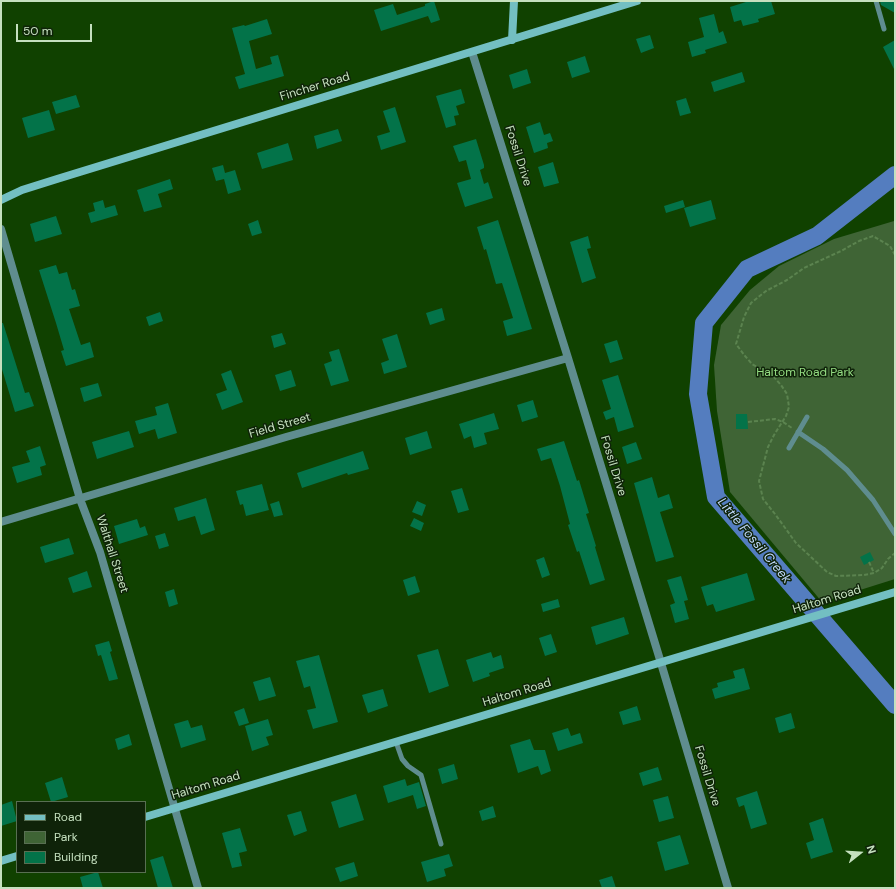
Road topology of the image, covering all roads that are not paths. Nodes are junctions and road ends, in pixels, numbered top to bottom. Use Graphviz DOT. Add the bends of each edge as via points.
graph roads {
  1 [pos="514,1"];
  2 [pos="637,1"];
  3 [pos="876,1"];
  4 [pos="884,29"];
  5 [pos="512,40"];
  6 [pos="472,52"];
  7 [pos="1,200"];
  8 [pos="1,229"];
  9 [pos="568,358"];
  10 [pos="807,417"];
  11 [pos="798,432"];
  12 [pos="789,448"];
  13 [pos="80,499"];
  14 [pos="1,522"];
  15 [pos="895,534"];
  16 [pos="895,592"];
  17 [pos="661,663"];
  18 [pos="396,742"];
  19 [pos="174,808"];
  20 [pos="146,817"];
  21 [pos="440,844"];
  22 [pos="16,856"];
  23 [pos="1,861"];
  24 [pos="198,888"];
  25 [pos="728,888"];
  1 -- 5 [label="main road"];
  2 -- 5 [label="main road, Fincher Road"];
  3 -- 4 [label="lane"];
  5 -- 6 [label="main road, Fincher Road"];
  6 -- 7 [label="main road, Fincher Road" via="57,179"];
  6 -- 9 [label="street, Fossil Drive"];
  8 -- 13 [label="street, Walthall Street"];
  9 -- 13 [label="street, Field Street" via="293,435"];
  9 -- 17 [label="street, Fossil Drive"];
  10 -- 11 [label="lane"];
  11 -- 12 [label="lane"];
  11 -- 15 [label="lane" via="847,470 873,500"];
  13 -- 14 [label="street, Field Street"];
  13 -- 19 [label="street, Walthall Street" via="100,552"];
  16 -- 17 [label="main road, Haltom Road"];
  17 -- 18 [label="main road, Haltom Road"];
  17 -- 25 [label="street, Fossil Drive"];
  18 -- 19 [label="main road, Haltom Road"];
  18 -- 21 [label="lane" via="402,759 421,776"];
  19 -- 20 [label="main road, Haltom Road"];
  19 -- 24 [label="street, Walthall Street"];
  22 -- 23 [label="main road"];
}
